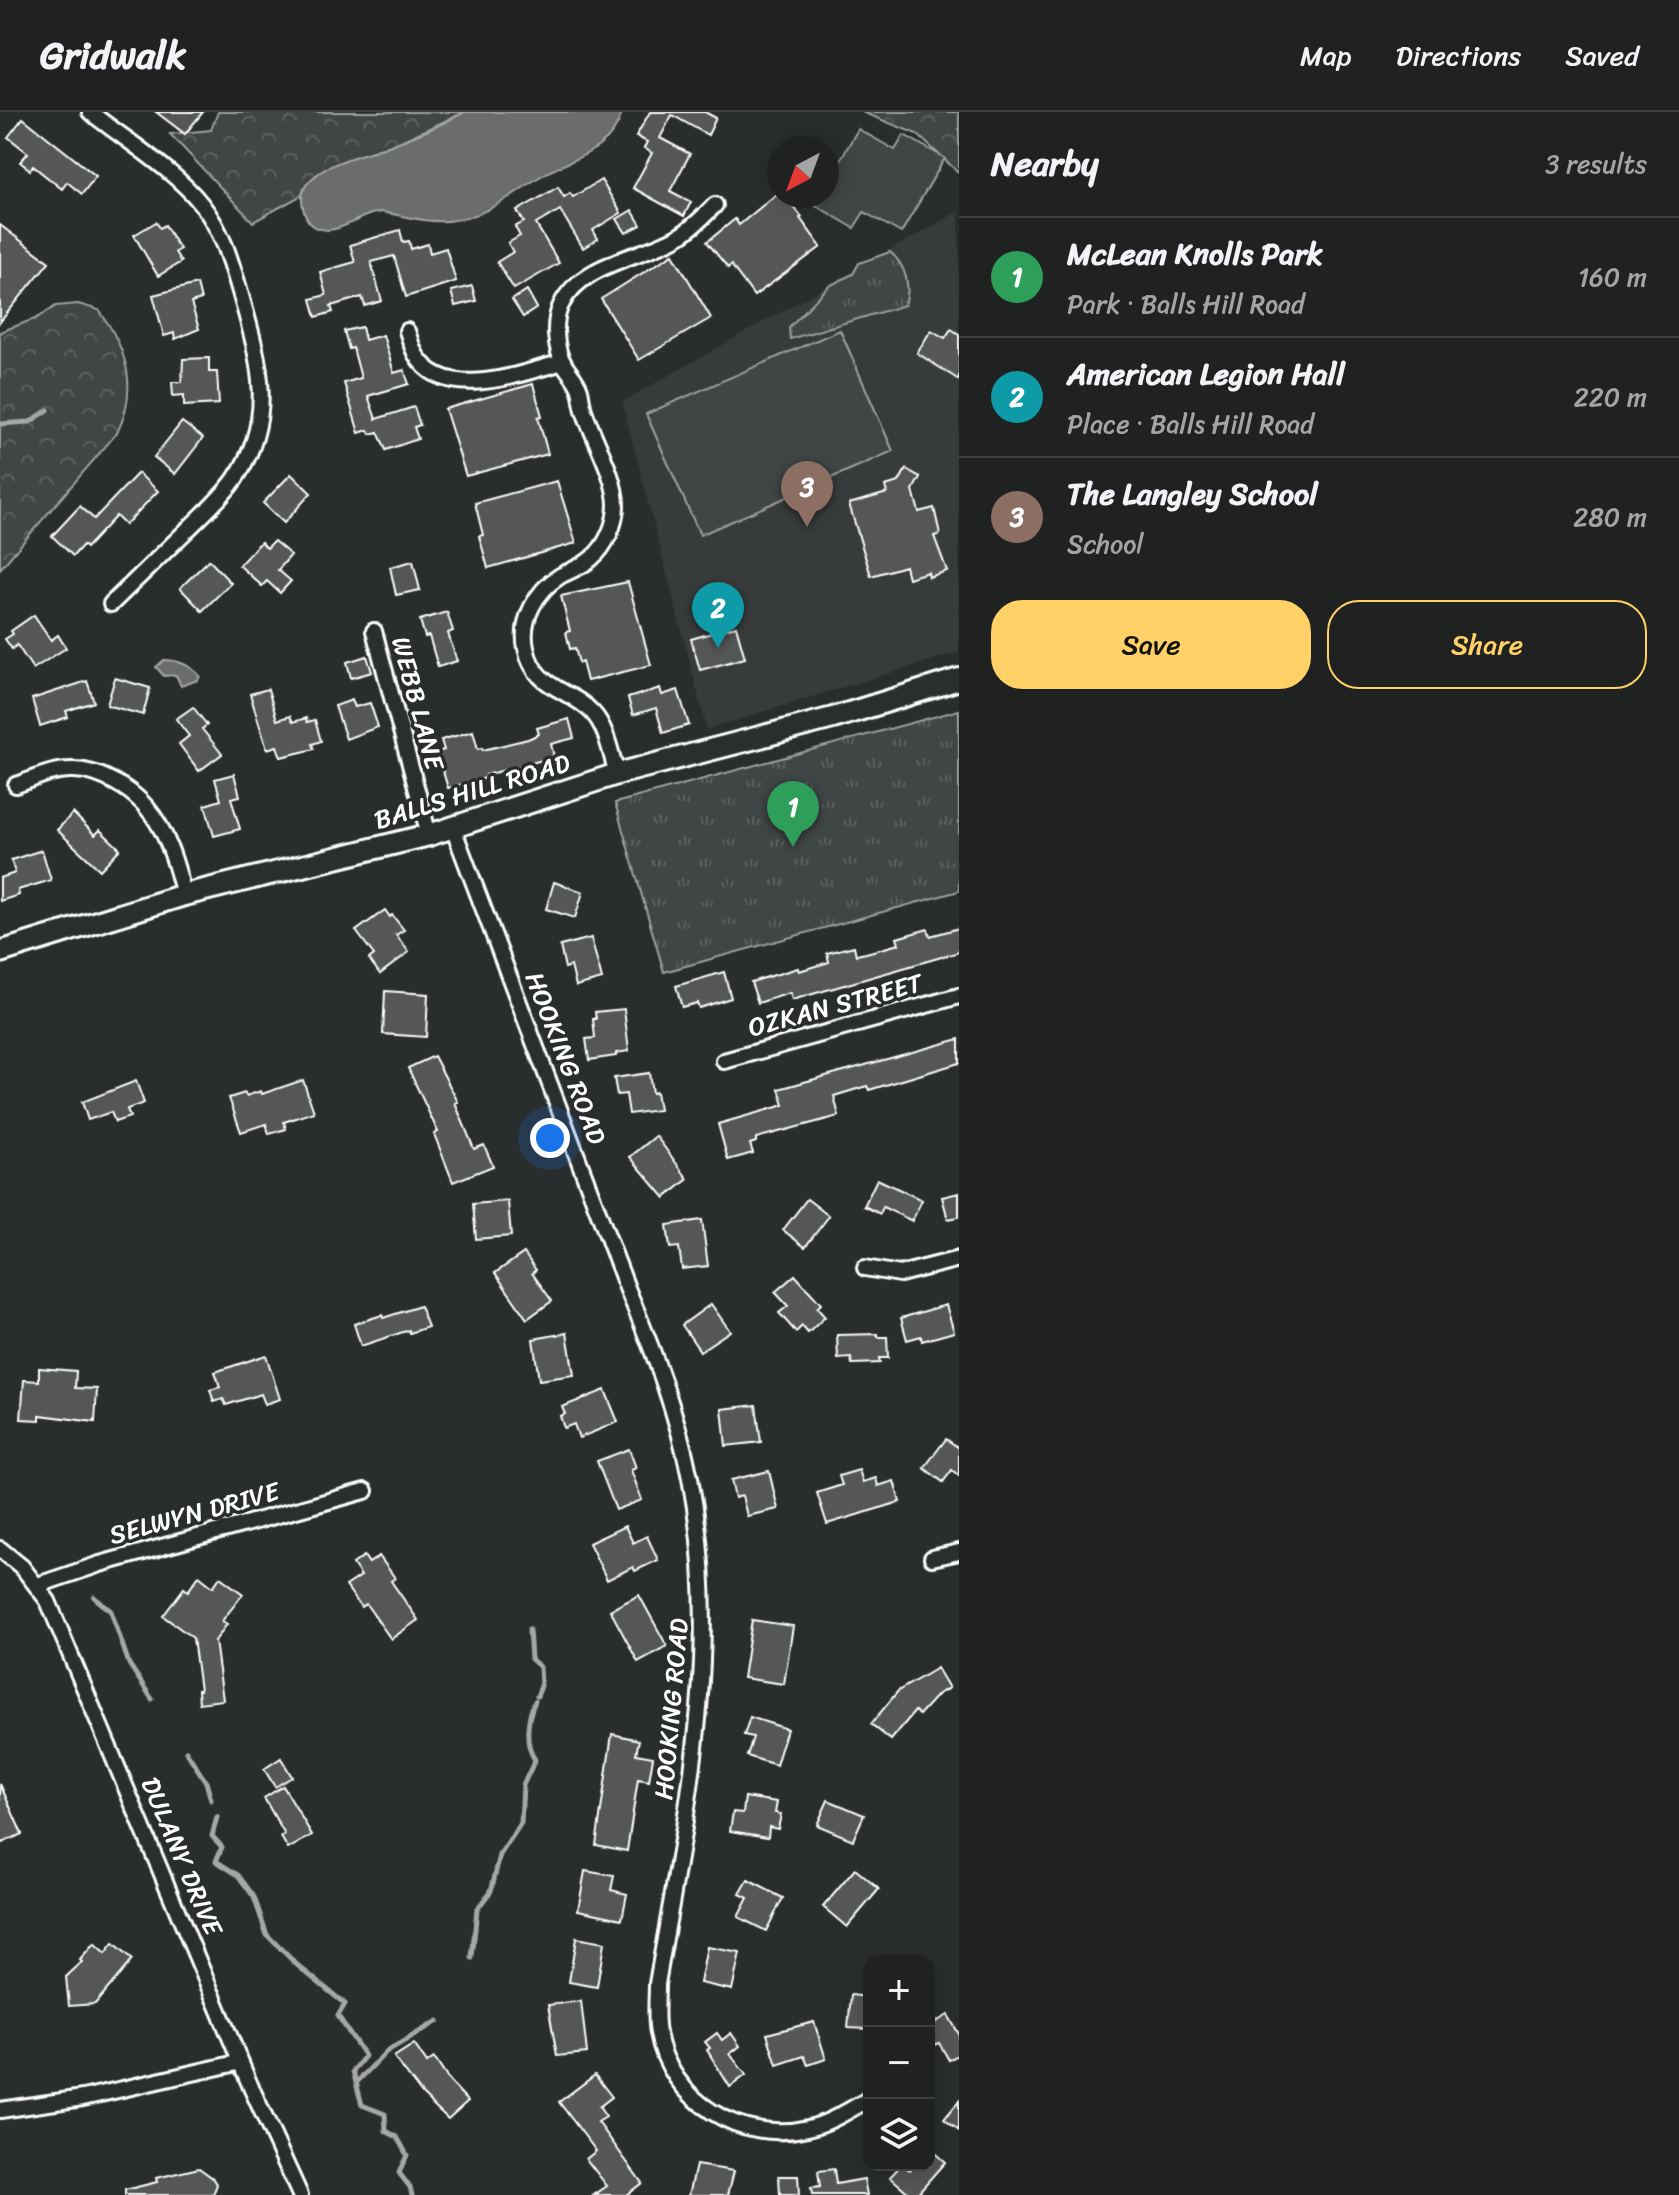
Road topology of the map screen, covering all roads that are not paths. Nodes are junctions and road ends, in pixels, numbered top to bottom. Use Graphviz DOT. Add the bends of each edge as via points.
graph roads {
  1 [pos="90,112"];
  2 [pos="715,205"];
  3 [pos="407,331"];
  4 [pos="563,362"];
  5 [pos="111,604"];
  6 [pos="374,631"];
  7 [pos="959,679"];
  8 [pos="617,774"];
  9 [pos="16,785"];
  10 [pos="453,828"];
  11 [pos="429,835"];
  12 [pos="184,895"];
  13 [pos="0,952"];
  14 [pos="959,996"];
  15 [pos="724,1061"];
  16 [pos="959,1259"];
  17 [pos="865,1268"];
  18 [pos="365,1491"];
  19 [pos="0,1549"];
  20 [pos="959,1552"];
  21 [pos="932,1558"];
  22 [pos="38,1585"];
  23 [pos="241,2062"];
  24 [pos="863,2102"];
  25 [pos="0,2110"];
  26 [pos="300,2195"];
  1 -- 5 [label="street" via="182,185 215,222 227,247 262,382 257,429 236,477"];
  2 -- 4 [label="street" via="682,235 615,262 568,294 556,319"];
  3 -- 4 [label="street" via="426,366 452,380 480,382"];
  4 -- 8 [label="street" via="580,389 616,506 609,533 594,557 554,580 535,599 525,646 546,683 594,714"];
  6 -- 11 [label="street, WEBB LANE"];
  7 -- 8 [label="street, BALLS HILL ROAD"];
  8 -- 10 [label="street, BALLS HILL ROAD"];
  9 -- 12 [label="street" via="70,770 96,773 123,786 163,829"];
  10 -- 11 [label="street, BALLS HILL ROAD"];
  10 -- 24 [label="street, HOOKING ROAD" via="655,1356 690,1476 703,1576 703,1688 657,1984 663,2053 685,2090 702,2106 740,2126 767,2132 808,2128"];
  11 -- 12 [label="street, BALLS HILL ROAD"];
  12 -- 13 [label="street, BALLS HILL ROAD"];
  14 -- 15 [label="street, OZKAN STREET"];
  16 -- 17 [label="street" via="900,1274"];
  18 -- 22 [label="street, SELWYN DRIVE"];
  19 -- 22 [label="street, DULANY DRIVE"];
  20 -- 21 [label="street"];
  22 -- 23 [label="street, DULANY DRIVE"];
  23 -- 25 [label="street" via="83,2098"];
  23 -- 26 [label="street, DULANY DRIVE"];
}
